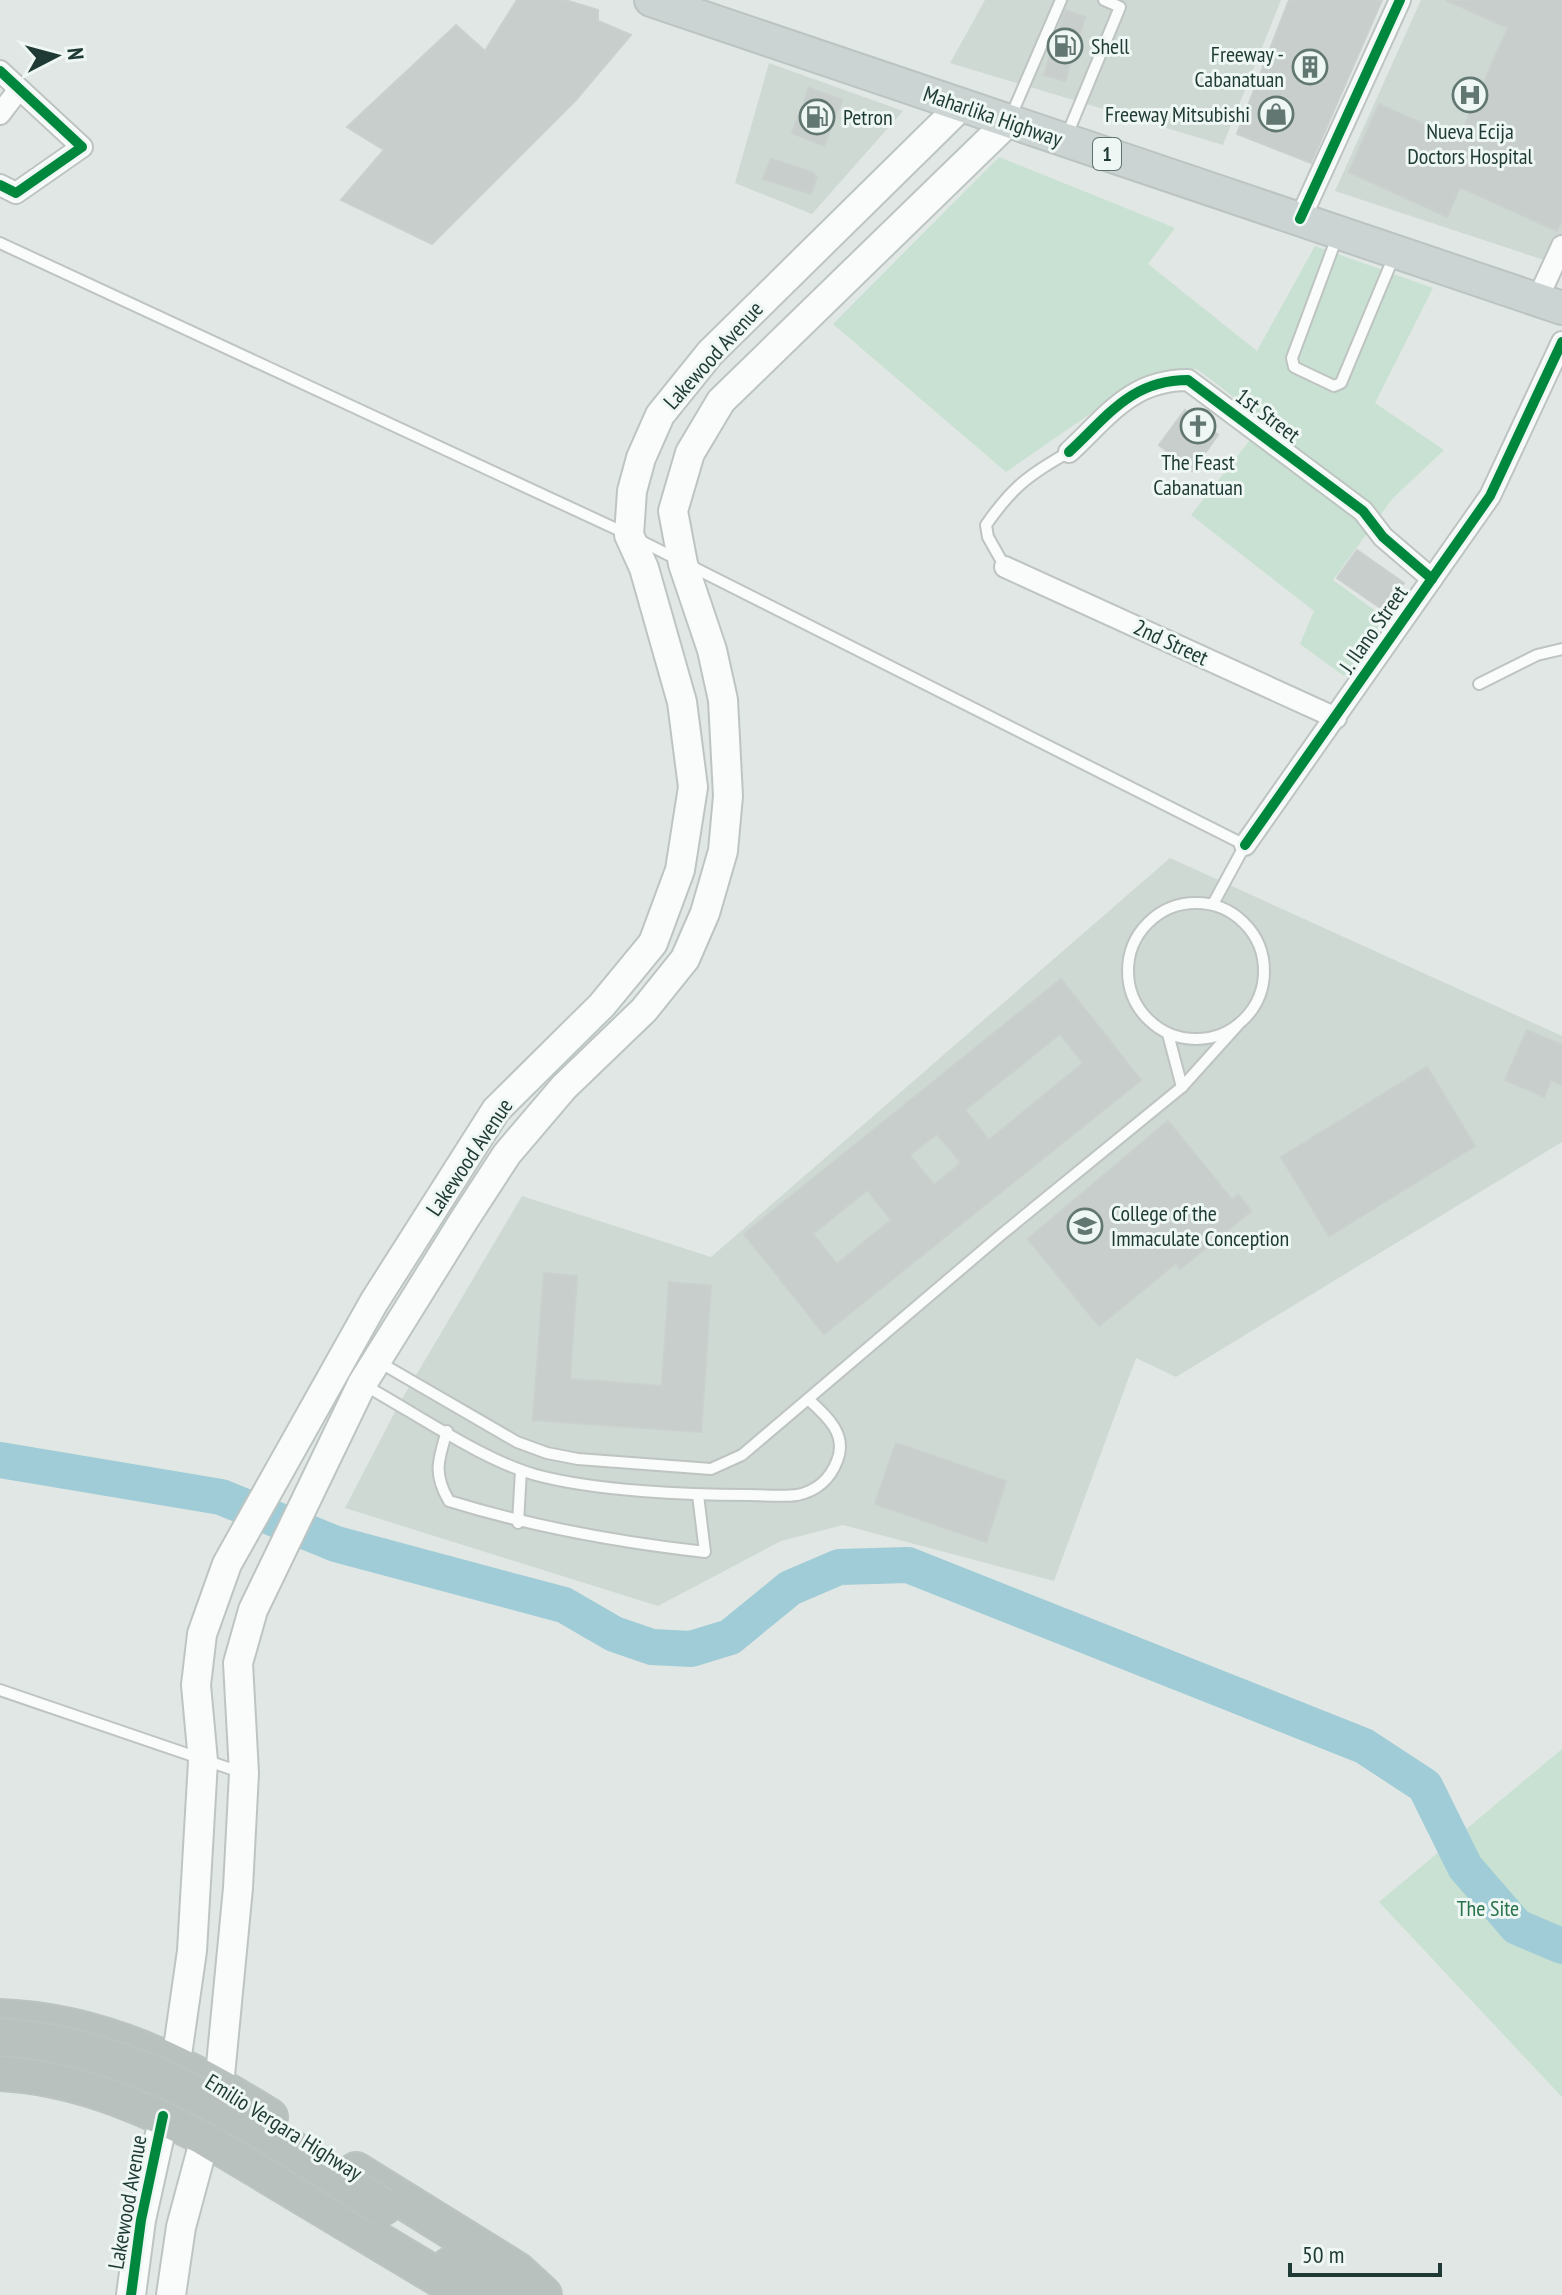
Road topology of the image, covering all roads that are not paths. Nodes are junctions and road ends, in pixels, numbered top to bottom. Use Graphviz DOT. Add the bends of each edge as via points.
graph roads {
  1 [pos="651,0"];
  2 [pos="1061,0"];
  3 [pos="1104,0"];
  4 [pos="1400,0"];
  5 [pos="1122,3"];
  6 [pos="0,71"];
  7 [pos="19,89"];
  8 [pos="962,105"];
  9 [pos="0,114"];
  10 [pos="1008,122"];
  11 [pos="1065,140"];
  12 [pos="0,185"];
  13 [pos="1300,219"];
  14 [pos="1339,231"];
  15 [pos="0,243"];
  16 [pos="1562,246"];
  17 [pos="1396,251"];
  18 [pos="1550,303"];
  19 [pos="1562,342"];
  20 [pos="1069,452"];
  21 [pos="629,535"];
  22 [pos="683,564"];
  23 [pos="1005,567"];
  24 [pos="1432,579"];
  25 [pos="1562,649"];
  26 [pos="1479,684"];
  27 [pos="1336,718"];
  28 [pos="1245,845"];
  29 [pos="1213,904"];
  30 [pos="1237,1026"];
  31 [pos="1168,1034"];
  32 [pos="1182,1087"];
  33 [pos="369,1372"];
  34 [pos="809,1400"];
  35 [pos="447,1431"];
  36 [pos="521,1470"];
  37 [pos="698,1495"];
  38 [pos="518,1523"];
  39 [pos="0,1690"];
  40 [pos="203,1761"];
  41 [pos="244,1773"];
  42 [pos="0,2018"];
  43 [pos="0,2037"];
  44 [pos="0,2053"];
  45 [pos="176,2062"];
  46 [pos="0,2072"];
  47 [pos="219,2086"];
  48 [pos="163,2116"];
  49 [pos="203,2136"];
  50 [pos="380,2215"];
  51 [pos="131,2295"];
  52 [pos="171,2295"];
  53 [pos="468,2295"];
  54 [pos="499,2295"];
  55 [pos="529,2295"];
  56 [pos="543,2295"];
  1 -- 8 [label="main road, Maharlika Highway / 1"];
  2 -- 10 [label="lane"];
  3 -- 5 [label="lane"];
  4 -- 13 [label="street"];
  5 -- 11 [label="lane"];
  6 -- 7 [label="street"];
  7 -- 9 [label="street"];
  7 -- 12 [label="street" via="82,147 16,193"];
  8 -- 10 [label="main road, Maharlika Highway / 1"];
  8 -- 21 [label="main road, Lakewood Avenue" via="710,353 660,415 632,491"];
  10 -- 11 [label="main road, Maharlika Highway / 1"];
  10 -- 22 [label="main road, Lakewood Avenue" via="721,401 690,453 673,511"];
  11 -- 13 [label="main road, Maharlika Highway / 1"];
  13 -- 14 [label="main road, Maharlika Highway / 1"];
  14 -- 17 [label="main road, Maharlika Highway / 1"];
  14 -- 17 [label="lane" via="1292,358 1294,367 1334,386 1341,383"];
  15 -- 21 [label="lane"];
  16 -- 18 [label="street"];
  17 -- 18 [label="main road, Maharlika Highway / 1"];
  19 -- 24 [label="street, J. Ilano Street" via="1490,496"];
  20 -- 23 [label="lane" via="1027,476 986,525"];
  20 -- 24 [label="street, 1st Street" via="1134,392 1162,380 1188,380 1363,511 1383,537"];
  21 -- 22 [label="lane"];
  21 -- 40 [label="main road, Lakewood Avenue" via="644,568 682,702 693,787 680,870 653,943 602,1005 496,1110 374,1302 227,1564 202,1634 196,1685"];
  22 -- 28 [label="lane"];
  22 -- 33 [label="main road, Lakewood Avenue" via="723,700 728,796 723,851 705,913 685,959 644,1010 564,1087 507,1154"];
  23 -- 27 [label="street, 2nd Street"];
  24 -- 27 [label="street, J. Ilano Street"];
  25 -- 26 [label="lane" via="1537,655"];
  27 -- 28 [label="street, J. Ilano Street"];
  28 -- 29 [label="lane"];
  29 -- 30 [label="lane" via="1233,913 1260,947 1264,968 1257,1000"];
  29 -- 31 [label="lane" via="1188,903 1164,910 1144,926 1131,948 1133,998 1147,1019"];
  30 -- 31 [label="lane" via="1203,1038"];
  30 -- 32 [label="lane"];
  31 -- 32 [label="lane"];
  32 -- 34 [label="lane"];
  33 -- 34 [label="lane" via="517,1442 578,1459 711,1469 742,1455"];
  33 -- 35 [label="lane"];
  33 -- 41 [label="main road, Lakewood Avenue" via="253,1610 238,1663"];
  34 -- 37 [label="lane" via="839,1436 840,1455 818,1488 798,1495"];
  35 -- 36 [label="lane"];
  35 -- 38 [label="lane" via="438,1460 439,1483 449,1501"];
  36 -- 37 [label="lane"];
  36 -- 38 [label="lane"];
  37 -- 38 [label="lane" via="705,1552"];
  39 -- 40 [label="lane"];
  40 -- 41 [label="lane"];
  40 -- 45 [label="main road, Lakewood Avenue" via="192,1951"];
  41 -- 47 [label="main road, Lakewood Avenue"];
  42 -- 45 [label="highway, Emilio Vergara Highway" via="36,2019 101,2034"];
  43 -- 50 [label="highway, Emilio Vergara Highway, bridge" via="93,2054 154,2074 241,2118"];
  44 -- 50 [label="highway, Emilio Vergara Highway" via="86,2069 146,2090"];
  45 -- 47 [label="highway, Emilio Vergara Highway"];
  45 -- 48 [label="main road, Lakewood Avenue"];
  46 -- 48 [label="highway" via="82,2085"];
  47 -- 49 [label="main road, Lakewood Avenue"];
  47 -- 56 [label="highway, Emilio Vergara Highway" via="517,2271"];
  48 -- 49 [label="highway"];
  48 -- 51 [label="main road, Lakewood Avenue"];
  49 -- 52 [label="main road, Lakewood Avenue"];
  49 -- 53 [label="highway"];
  50 -- 54 [label="highway, Emilio Vergara Highway"];
  50 -- 55 [label="highway, Emilio Vergara Highway"];
}
